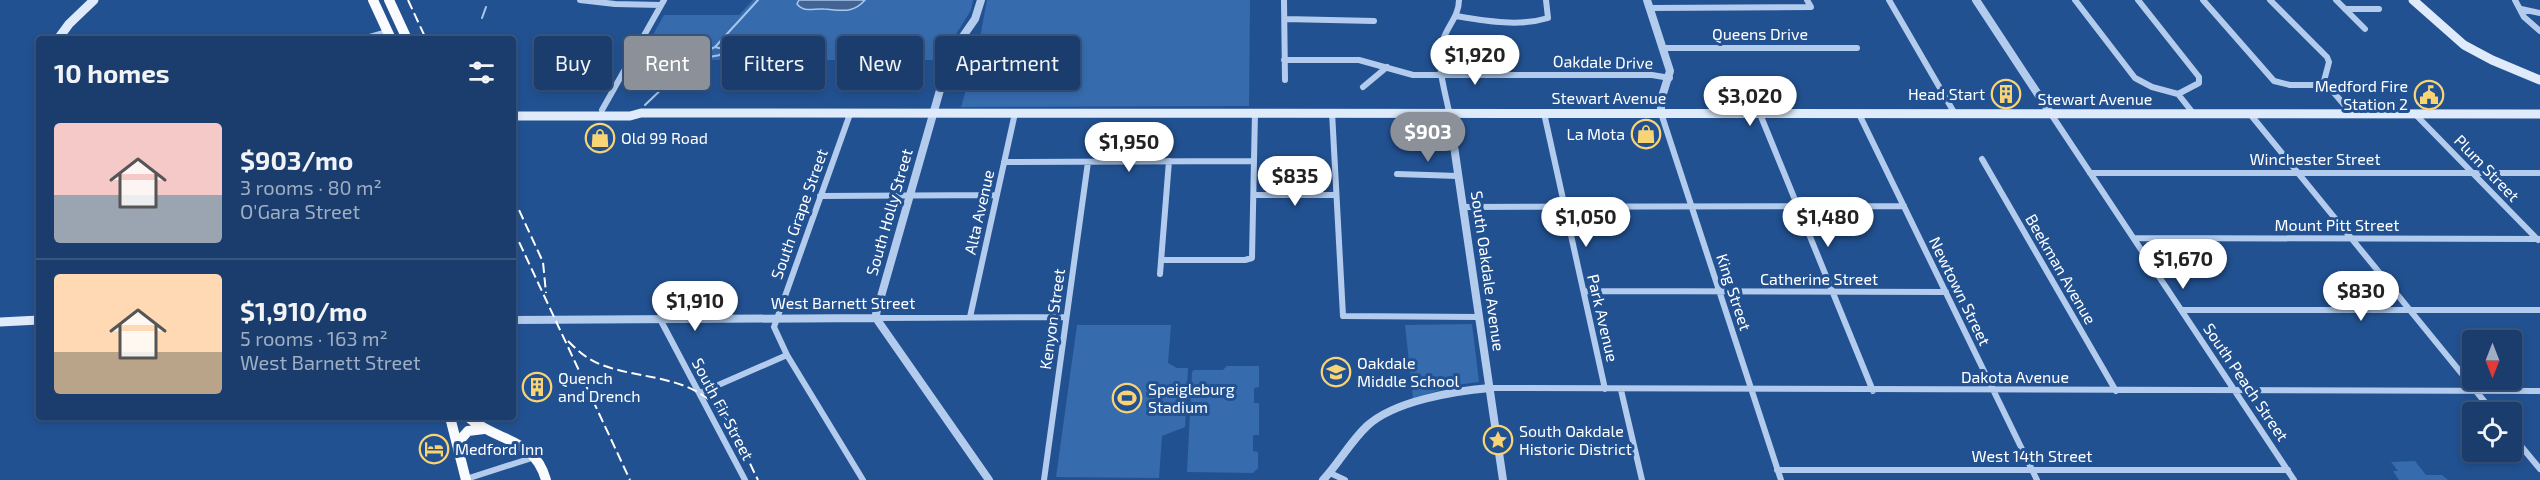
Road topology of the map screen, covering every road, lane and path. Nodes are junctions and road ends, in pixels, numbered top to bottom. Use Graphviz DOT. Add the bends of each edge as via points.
graph roads {
  1 [pos="94,0"];
  2 [pos="373,0"];
  3 [pos="382,0"];
  4 [pos="389,0"];
  5 [pos="579,0"];
  6 [pos="981,0"];
  7 [pos="1284,0"];
  8 [pos="1459,0"];
  9 [pos="1546,0"];
  10 [pos="1807,0"];
  11 [pos="1889,0"];
  12 [pos="1976,0"];
  13 [pos="2075,0"];
  14 [pos="2138,0"];
  15 [pos="2203,0"];
  16 [pos="2270,0"];
  17 [pos="2336,0"];
  18 [pos="2413,0"];
  19 [pos="2515,0"];
  20 [pos="663,2"];
  21 [pos="1648,4"];
  22 [pos="2345,9"];
  23 [pos="2379,9"];
  24 [pos="2521,9"];
  25 [pos="2540,13"];
  26 [pos="1456,16"];
  27 [pos="1285,19"];
  28 [pos="1374,21"];
  29 [pos="403,29"];
  30 [pos="2365,29"];
  31 [pos="2540,31"];
  32 [pos="60,36"];
  33 [pos="388,36"];
  34 [pos="406,36"];
  35 [pos="1663,48"];
  36 [pos="1857,48"];
  37 [pos="1284,60"];
  38 [pos="1387,67"];
  39 [pos="1444,75"];
  40 [pos="1670,78"];
  41 [pos="1285,80"];
  42 [pos="2540,80"];
  43 [pos="2326,85"];
  44 [pos="1363,87"];
  45 [pos="2178,94"];
  46 [pos="602,110"];
  47 [pos="516,111"];
  48 [pos="1255,112"];
  49 [pos="1332,112"];
  50 [pos="1449,112"];
  51 [pos="641,113"];
  52 [pos="1015,113"];
  53 [pos="1544,113"];
  54 [pos="1661,113"];
  55 [pos="2193,113"];
  56 [pos="849,114"];
  57 [pos="933,114"];
  58 [pos="1760,114"];
  59 [pos="1859,114"];
  60 [pos="1955,114"];
  61 [pos="2051,114"];
  62 [pos="2250,114"];
  63 [pos="2352,114"];
  64 [pos="2415,114"];
  65 [pos="2540,114"];
  66 [pos="516,116"];
  67 [pos="543,116"];
  68 [pos="1982,159"];
  69 [pos="1169,161"];
  70 [pos="1254,161"];
  71 [pos="1005,162"];
  72 [pos="1088,162"];
  73 [pos="2090,173"];
  74 [pos="2297,173"];
  75 [pos="2472,173"];
  76 [pos="2540,173"];
  77 [pos="1397,174"];
  78 [pos="1458,176"];
  79 [pos="997,195"];
  80 [pos="1254,195"];
  81 [pos="1336,195"];
  82 [pos="820,196"];
  83 [pos="909,196"];
  84 [pos="1564,205"];
  85 [pos="1691,206"];
  86 [pos="1797,206"];
  87 [pos="1904,206"];
  88 [pos="1463,207"];
  89 [pos="2134,238"];
  90 [pos="2352,239"];
  91 [pos="2539,240"];
  92 [pos="1161,260"];
  93 [pos="1160,274"];
  94 [pos="1584,291"];
  95 [pos="1719,292"];
  96 [pos="1833,292"];
  97 [pos="1946,292"];
  98 [pos="2182,310"];
  99 [pos="2411,310"];
  100 [pos="2540,310"];
  101 [pos="970,317"];
  102 [pos="1066,317"];
  103 [pos="1479,317"];
  104 [pos="776,318"];
  105 [pos="877,318"];
  106 [pos="660,319"];
  107 [pos="516,320"];
  108 [pos="0,322"];
  109 [pos="36,323"];
  110 [pos="787,355"];
  111 [pos="1490,388"];
  112 [pos="1605,389"];
  113 [pos="1621,390"];
  114 [pos="1751,390"];
  115 [pos="1873,391"];
  116 [pos="1994,391"];
  117 [pos="2116,391"];
  118 [pos="2236,391"];
  119 [pos="2476,391"];
  120 [pos="2540,391"];
  121 [pos="700,393"];
  122 [pos="2485,402"];
  123 [pos="451,420"];
  124 [pos="472,420"];
  125 [pos="484,429"];
  126 [pos="2522,447"];
  127 [pos="458,451"];
  128 [pos="538,456"];
  129 [pos="2540,469"];
  130 [pos="1777,470"];
  131 [pos="2033,470"];
  132 [pos="2288,470"];
  133 [pos="1327,476"];
  134 [pos="466,480"];
  135 [pos="546,480"];
  136 [pos="745,480"];
  137 [pos="863,480"];
  138 [pos="989,480"];
  139 [pos="1044,480"];
  140 [pos="1345,480"];
  141 [pos="1503,480"];
  142 [pos="1642,480"];
  143 [pos="1780,480"];
  144 [pos="2037,480"];
  145 [pos="2294,480"];
  1 -- 32 [label="main road"];
  2 -- 33 [label="main road"];
  3 -- 29 [label="main road" via="391,21"];
  4 -- 29 [label="main road"];
  5 -- 20 [label="street" via="615,4"];
  6 -- 57 [label="street, South Holly Street" via="975,19 950,56"];
  7 -- 27 [label="street"];
  8 -- 26 [label="street, South Oakdale Avenue"];
  9 -- 26 [label="street" via="1546,19 1490,21"];
  10 -- 21 [label="street" via="1811,7"];
  11 -- 60 [label="street"];
  12 -- 61 [label="street, South Peach Street"];
  13 -- 45 [label="street" via="2135,78"];
  14 -- 45 [label="street" via="2199,77 2197,86"];
  15 -- 43 [label="street" via="2274,81"];
  16 -- 43 [label="street" via="2327,57"];
  17 -- 22 [label="street"];
  18 -- 42 [label="main road" via="2471,49"];
  19 -- 24 [label="street"];
  20 -- 46 [label="street"];
  21 -- 35 [label="street"];
  22 -- 23 [label="street"];
  22 -- 30 [label="street"];
  24 -- 25 [label="street"];
  24 -- 31 [label="street"];
  26 -- 39 [label="street, South Oakdale Avenue" via="1441,47"];
  27 -- 28 [label="street"];
  27 -- 37 [label="street"];
  29 -- 34 [label="main road"];
  35 -- 36 [label="street, Queens Drive"];
  35 -- 40 [label="street"];
  37 -- 38 [label="street, Oakdale Drive" via="1359,60"];
  37 -- 41 [label="street"];
  38 -- 39 [label="street, Oakdale Drive" via="1409,74"];
  38 -- 44 [label="street"];
  39 -- 40 [label="street, Oakdale Drive"];
  39 -- 50 [label="street, South Oakdale Avenue"];
  40 -- 54 [label="street" via="1659,100"];
  43 -- 63 [label="street"];
  45 -- 55 [label="street"];
  46 -- 47 [label="main road, Stewart Avenue"];
  46 -- 51 [label="main road, Stewart Avenue"];
  46 -- 67 [label="main road"];
  48 -- 49 [label="main road, Stewart Avenue"];
  48 -- 52 [label="main road, Stewart Avenue"];
  48 -- 70 [label="street"];
  49 -- 50 [label="main road, Stewart Avenue"];
  49 -- 81 [label="street"];
  50 -- 53 [label="main road, Stewart Avenue"];
  50 -- 78 [label="street, South Oakdale Avenue"];
  51 -- 56 [label="main road, Stewart Avenue"];
  51 -- 67 [label="main road, Stewart Avenue"];
  52 -- 57 [label="main road, Stewart Avenue"];
  52 -- 71 [label="street, Alta Avenue"];
  53 -- 54 [label="main road, Stewart Avenue"];
  53 -- 84 [label="street, Park Avenue"];
  54 -- 58 [label="main road, Stewart Avenue"];
  54 -- 85 [label="street, King Street"];
  55 -- 61 [label="main road, Stewart Avenue"];
  55 -- 62 [label="main road, Stewart Avenue"];
  56 -- 57 [label="main road, Stewart Avenue"];
  56 -- 82 [label="street, South Grape Street"];
  57 -- 83 [label="street, South Holly Street"];
  58 -- 59 [label="main road, Stewart Avenue"];
  58 -- 86 [label="street"];
  59 -- 60 [label="main road, Stewart Avenue"];
  59 -- 87 [label="street, Newtown Street"];
  60 -- 61 [label="main road, Stewart Avenue"];
  61 -- 73 [label="street, South Peach Street"];
  62 -- 63 [label="main road, Stewart Avenue"];
  62 -- 74 [label="street"];
  63 -- 64 [label="main road, Stewart Avenue"];
  64 -- 65 [label="main road, Stewart Avenue"];
  64 -- 75 [label="street, Plum Street"];
  66 -- 67 [label="main road, Stewart Avenue"];
  68 -- 117 [label="street, Beekman Avenue"];
  69 -- 70 [label="street"];
  69 -- 72 [label="street"];
  69 -- 92 [label="street"];
  70 -- 80 [label="street"];
  71 -- 72 [label="street"];
  71 -- 79 [label="street, Alta Avenue"];
  72 -- 102 [label="street, Kenyon Street"];
  73 -- 74 [label="street, Winchester Street"];
  73 -- 89 [label="street, South Peach Street"];
  74 -- 75 [label="street, Winchester Street"];
  74 -- 90 [label="street"];
  75 -- 76 [label="street, Winchester Street"];
  75 -- 91 [label="street, Plum Street"];
  77 -- 78 [label="street"];
  78 -- 88 [label="street, South Oakdale Avenue"];
  79 -- 83 [label="street"];
  79 -- 101 [label="street, Alta Avenue"];
  80 -- 81 [label="street"];
  80 -- 92 [label="street" via="1252,256 1245,260"];
  81 -- 103 [label="street" via="1343,316"];
  82 -- 83 [label="street"];
  82 -- 104 [label="street, South Grape Street"];
  83 -- 105 [label="street, South Holly Street"];
  84 -- 85 [label="street"];
  84 -- 88 [label="street"];
  84 -- 94 [label="street, Park Avenue"];
  85 -- 86 [label="street"];
  85 -- 95 [label="street, King Street"];
  86 -- 87 [label="street"];
  86 -- 96 [label="street"];
  87 -- 97 [label="street, Newtown Street"];
  88 -- 103 [label="street, South Oakdale Avenue"];
  89 -- 90 [label="street, Mount Pitt Street"];
  89 -- 98 [label="street, South Peach Street"];
  90 -- 91 [label="street, Mount Pitt Street"];
  90 -- 99 [label="street"];
  92 -- 93 [label="street"];
  94 -- 95 [label="street, Catherine Street"];
  94 -- 112 [label="street, Park Avenue"];
  95 -- 96 [label="street, Catherine Street"];
  95 -- 114 [label="street, King Street"];
  96 -- 97 [label="street, Catherine Street"];
  96 -- 115 [label="street"];
  97 -- 116 [label="street, Newtown Street"];
  98 -- 99 [label="street"];
  98 -- 118 [label="street, South Peach Street"];
  99 -- 100 [label="street"];
  99 -- 119 [label="street"];
  101 -- 102 [label="street, West Barnett Street"];
  101 -- 105 [label="street, West Barnett Street"];
  102 -- 139 [label="street, Kenyon Street"];
  103 -- 111 [label="street, South Oakdale Avenue"];
  104 -- 105 [label="street, West Barnett Street"];
  104 -- 106 [label="street, West Barnett Street"];
  104 -- 110 [label="street" via="776,332"];
  105 -- 138 [label="street"];
  106 -- 107 [label="street, West Barnett Street"];
  106 -- 121 [label="street, South Fir Street"];
  108 -- 109 [label="main road"];
  110 -- 121 [label="street"];
  110 -- 137 [label="street"];
  111 -- 112 [label="street, Dakota Avenue"];
  111 -- 133 [label="street" via="1458,391 1387,413 1368,425"];
  111 -- 141 [label="street, South Oakdale Avenue"];
  112 -- 113 [label="street, Dakota Avenue"];
  113 -- 114 [label="street, Dakota Avenue"];
  113 -- 142 [label="street"];
  114 -- 115 [label="street, Dakota Avenue"];
  114 -- 130 [label="street, King Street"];
  115 -- 116 [label="street, Dakota Avenue"];
  116 -- 117 [label="street, Dakota Avenue"];
  116 -- 131 [label="street, Newtown Street"];
  117 -- 118 [label="street, Dakota Avenue"];
  118 -- 119 [label="street, Dakota Avenue"];
  118 -- 132 [label="street, South Peach Street"];
  119 -- 120 [label="street, Dakota Avenue"];
  119 -- 122 [label="street"];
  121 -- 136 [label="street, South Fir Street"];
  123 -- 127 [label="main road"];
  124 -- 125 [label="main road"];
  125 -- 127 [label="main road" via="468,431"];
  125 -- 128 [label="main road"];
  126 -- 129 [label="street"];
  127 -- 134 [label="main road"];
  128 -- 134 [label="street"];
  128 -- 135 [label="main road"];
  130 -- 131 [label="street, West 14th Street"];
  130 -- 143 [label="street, King Street"];
  131 -- 132 [label="street, West 14th Street"];
  131 -- 144 [label="street, Newtown Street"];
  132 -- 145 [label="street, South Peach Street"];
  133 -- 140 [label="street"];
}
